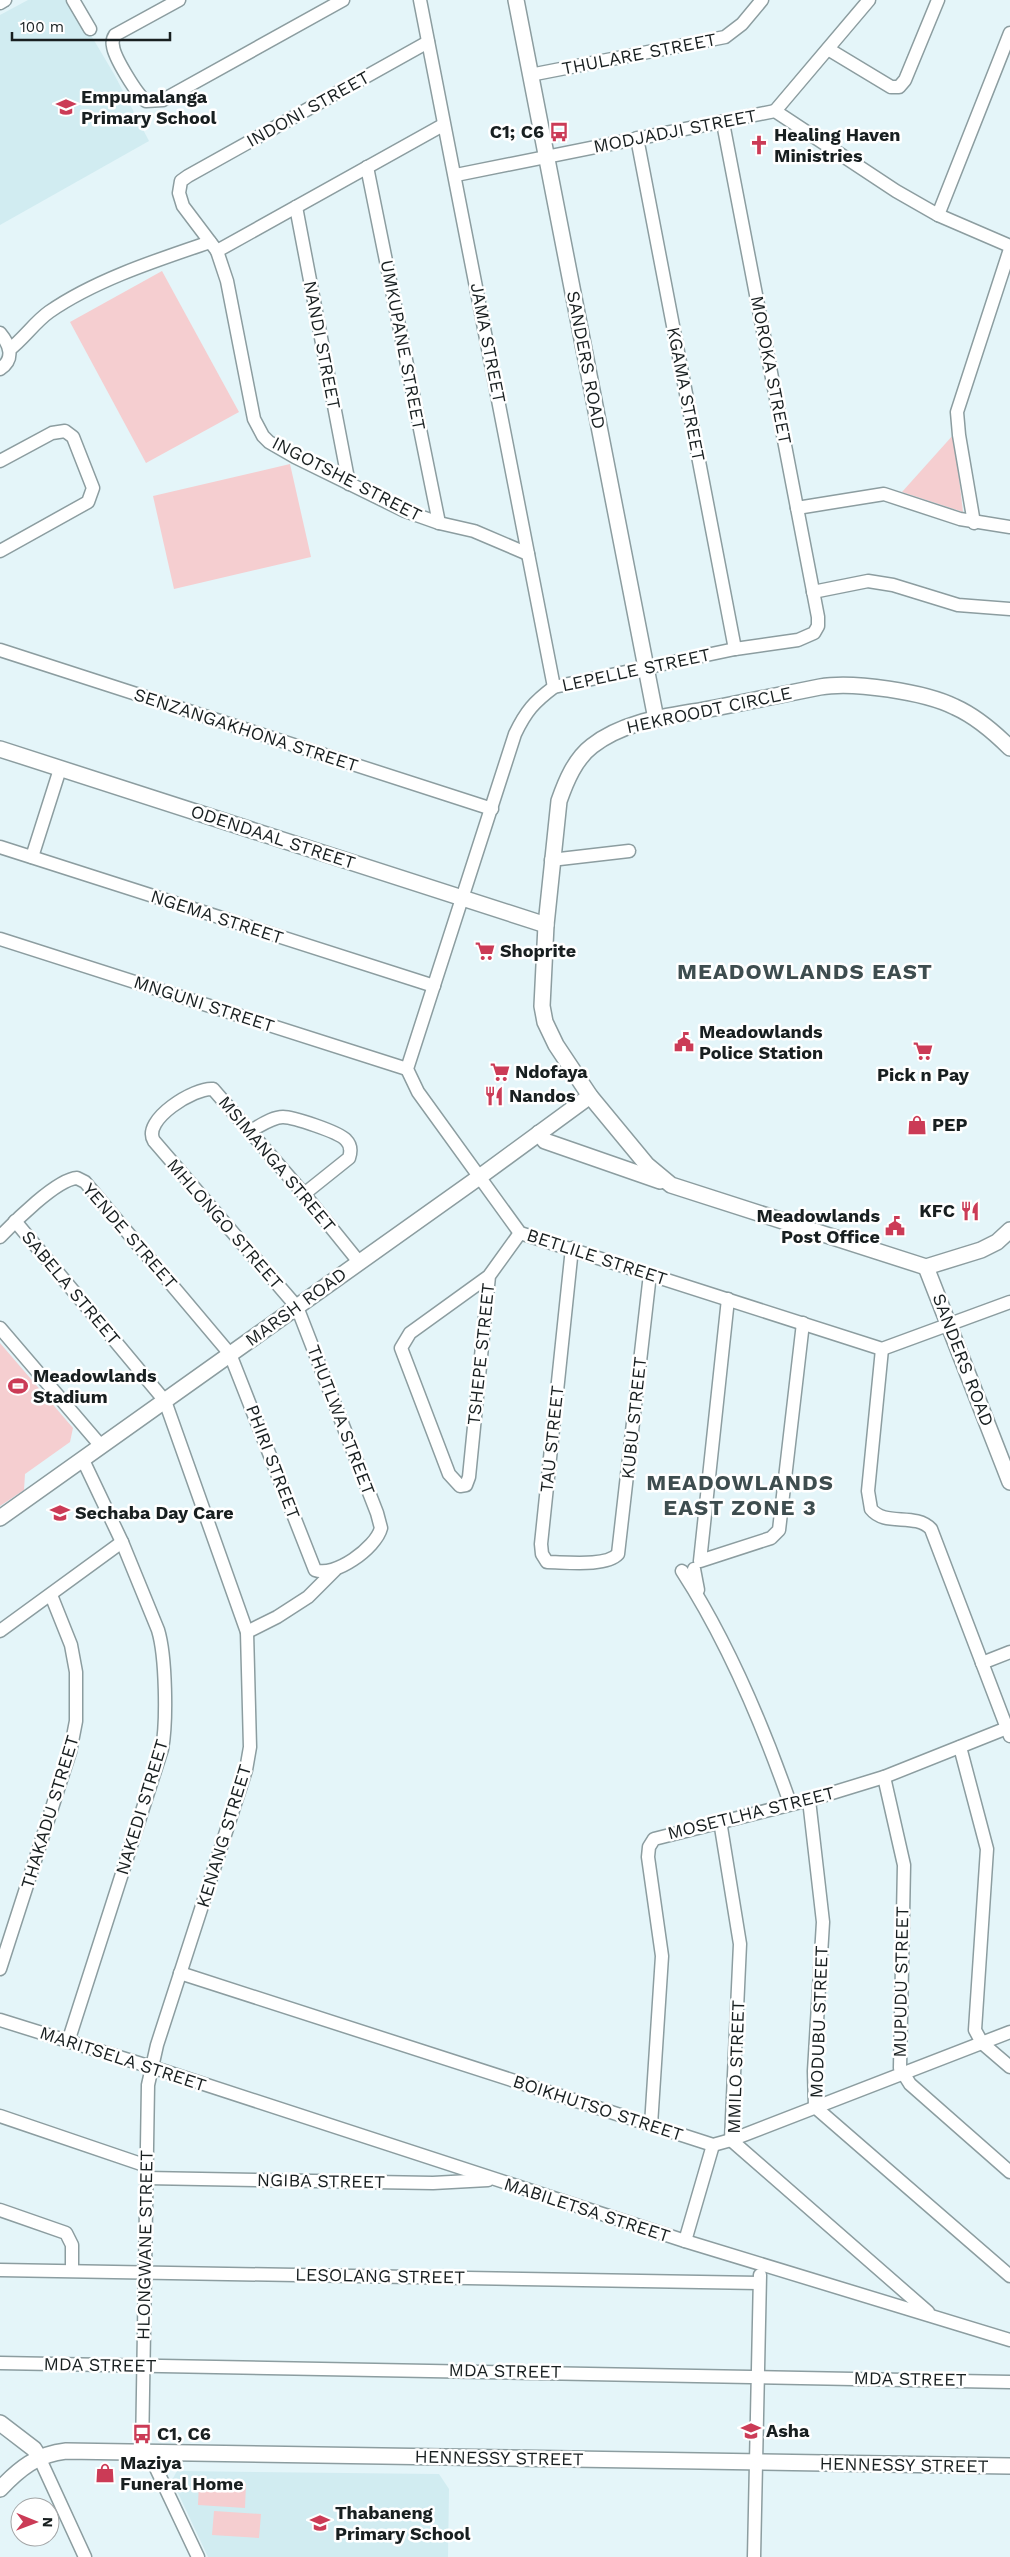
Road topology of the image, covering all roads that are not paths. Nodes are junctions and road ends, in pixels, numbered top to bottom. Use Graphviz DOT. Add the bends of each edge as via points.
graph roads {
  1 [pos="5,0"];
  2 [pos="73,0"];
  3 [pos="179,0"];
  4 [pos="343,0"];
  5 [pos="420,0"];
  6 [pos="516,0"];
  7 [pos="762,0"];
  8 [pos="868,0"];
  9 [pos="938,0"];
  10 [pos="0,3"];
  11 [pos="90,28"];
  12 [pos="1010,33"];
  13 [pos="428,42"];
  14 [pos="828,49"];
  15 [pos="530,75"];
  16 [pos="776,111"];
  17 [pos="723,123"];
  18 [pos="443,125"];
  19 [pos="637,138"];
  20 [pos="546,156"];
  21 [pos="367,167"];
  22 [pos="456,175"];
  23 [pos="188,176"];
  24 [pos="296,207"];
  25 [pos="938,215"];
  26 [pos="213,246"];
  27 [pos="1010,248"];
  28 [pos="0,333"];
  29 [pos="10,349"];
  30 [pos="2,368"];
  31 [pos="0,461"];
  32 [pos="349,484"];
  33 [pos="798,508"];
  34 [pos="974,522"];
  35 [pos="439,523"];
  36 [pos="1010,527"];
  37 [pos="0,551"];
  38 [pos="528,554"];
  39 [pos="812,592"];
  40 [pos="1010,609"];
  41 [pos="818,617"];
  42 [pos="735,649"];
  43 [pos="0,650"];
  44 [pos="647,669"];
  45 [pos="554,687"];
  46 [pos="656,720"];
  47 [pos="1010,748"];
  48 [pos="0,749"];
  49 [pos="60,769"];
  50 [pos="492,809"];
  51 [pos="0,847"];
  52 [pos="629,851"];
  53 [pos="32,857"];
  54 [pos="551,860"];
  55 [pos="462,898"];
  56 [pos="546,925"];
  57 [pos="0,939"];
  58 [pos="434,986"];
  59 [pos="407,1069"];
  60 [pos="590,1096"];
  61 [pos="250,1131"];
  62 [pos="539,1133"];
  63 [pos="154,1141"];
  64 [pos="518,1149"];
  65 [pos="580,1153"];
  66 [pos="478,1178"];
  67 [pos="671,1185"];
  68 [pos="304,1194"];
  69 [pos="15,1221"];
  70 [pos="1010,1230"];
  71 [pos="520,1233"];
  72 [pos="0,1237"];
  73 [pos="572,1248"];
  74 [pos="359,1262"];
  75 [pos="926,1267"];
  76 [pos="650,1274"];
  77 [pos="489,1276"];
  78 [pos="728,1298"];
  79 [pos="1010,1302"];
  80 [pos="297,1307"];
  81 [pos="803,1323"];
  82 [pos="949,1324"];
  83 [pos="0,1328"];
  84 [pos="882,1349"];
  85 [pos="230,1354"];
  86 [pos="165,1401"];
  87 [pos="101,1446"];
  88 [pos="83,1460"];
  89 [pos="1010,1482"];
  90 [pos="0,1518"];
  91 [pos="122,1542"];
  92 [pos="614,1559"];
  93 [pos="692,1567"];
  94 [pos="335,1570"];
  95 [pos="50,1595"];
  96 [pos="0,1631"];
  97 [pos="247,1632"];
  98 [pos="1010,1652"];
  99 [pos="982,1662"];
  100 [pos="1008,1732"];
  101 [pos="960,1747"];
  102 [pos="884,1776"];
  103 [pos="808,1800"];
  104 [pos="790,1803"];
  105 [pos="720,1821"];
  106 [pos="0,1969"];
  107 [pos="180,1972"];
  108 [pos="0,2020"];
  109 [pos="1010,2032"];
  110 [pos="68,2042"];
  111 [pos="982,2043"];
  112 [pos="150,2067"];
  113 [pos="1010,2067"];
  114 [pos="902,2073"];
  115 [pos="245,2099"];
  116 [pos="815,2107"];
  117 [pos="0,2116"];
  118 [pos="650,2125"];
  119 [pos="731,2140"];
  120 [pos="713,2145"];
  121 [pos="146,2172"];
  122 [pos="1010,2172"];
  123 [pos="496,2180"];
  124 [pos="0,2210"];
  125 [pos="685,2241"];
  126 [pos="760,2265"];
  127 [pos="0,2270"];
  128 [pos="72,2270"];
  129 [pos="144,2272"];
  130 [pos="1010,2276"];
  131 [pos="760,2283"];
  132 [pos="930,2315"];
  133 [pos="1010,2340"];
  134 [pos="0,2364"];
  135 [pos="143,2365"];
  136 [pos="757,2376"];
  137 [pos="1010,2382"];
  138 [pos="0,2423"];
  139 [pos="142,2453"];
  140 [pos="39,2457"];
  141 [pos="755,2463"];
  142 [pos="1010,2466"];
  143 [pos="0,2489"];
  144 [pos="85,2557"];
  145 [pos="198,2557"];
  146 [pos="754,2557"];
  1 -- 10 [label="street"];
  2 -- 11 [label="street"];
  3 -- 4 [label="street" via="115,35 112,46 115,53 146,101 164,100"];
  5 -- 13 [label="street, JAMA STREET"];
  6 -- 15 [label="street, SANDERS ROAD"];
  7 -- 15 [label="street, THULARE STREET" via="742,24 725,37"];
  8 -- 14 [label="street"];
  9 -- 14 [label="street" via="905,80 899,87 891,87"];
  12 -- 25 [label="street"];
  13 -- 18 [label="street, JAMA STREET"];
  13 -- 23 [label="street, INDONI STREET"];
  14 -- 16 [label="street"];
  15 -- 20 [label="street, SANDERS ROAD"];
  16 -- 17 [label="street, MODJADJI STREET"];
  16 -- 25 [label="street, MODJADJI STREET"];
  17 -- 19 [label="street, MODJADJI STREET"];
  17 -- 33 [label="street, MOROKA STREET"];
  18 -- 21 [label="street"];
  18 -- 22 [label="street, JAMA STREET"];
  19 -- 20 [label="street, MODJADJI STREET"];
  19 -- 42 [label="street, KGAMA STREET"];
  20 -- 22 [label="street, MODJADJI STREET"];
  20 -- 44 [label="street, SANDERS ROAD"];
  21 -- 24 [label="street"];
  21 -- 35 [label="street, UMKUPANE STREET"];
  22 -- 38 [label="street, JAMA STREET"];
  23 -- 26 [label="street, INGOTSHE STREET" via="179,187 182,206"];
  24 -- 26 [label="street"];
  24 -- 32 [label="street, NANDI STREET"];
  25 -- 27 [label="street, MODJADJI STREET"];
  26 -- 29 [label="street" via="127,273 70,300 48,313"];
  26 -- 32 [label="street, INGOTSHE STREET" via="232,303 258,428 269,442"];
  27 -- 34 [label="street" via="957,412 958,436"];
  28 -- 29 [label="street"];
  29 -- 30 [label="street" via="9,361"];
  31 -- 37 [label="street" via="52,433 65,431 73,437 93,488 88,502"];
  32 -- 35 [label="street, INGOTSHE STREET"];
  33 -- 34 [label="street" via="884,494"];
  33 -- 39 [label="street, MOROKA STREET"];
  34 -- 36 [label="street"];
  35 -- 38 [label="street, INGOTSHE STREET" via="474,531"];
  38 -- 45 [label="street, JAMA STREET"];
  39 -- 40 [label="street" via="868,581 893,585 958,605"];
  39 -- 41 [label="street, MOROKA STREET"];
  41 -- 42 [label="street, LEPELLE STREET" via="814,633 807,636"];
  42 -- 44 [label="street, LEPELLE STREET"];
  43 -- 50 [label="street, SENZANGAKHONA STREET"];
  44 -- 45 [label="street, LEPELLE STREET"];
  44 -- 46 [label="street, SANDERS ROAD"];
  45 -- 50 [label="street, LEPELLE STREET" via="534,702 524,715"];
  46 -- 47 [label="street, HEKROODT CIRCLE" via="820,686 847,685 946,703 977,721"];
  46 -- 54 [label="street, HEKROODT CIRCLE" via="613,732 581,756 559,801"];
  48 -- 49 [label="street, ODENDAAL STREET"];
  49 -- 53 [label="street"];
  49 -- 55 [label="street, ODENDAAL STREET"];
  50 -- 55 [label="street, LEPELLE STREET"];
  51 -- 53 [label="street, NGEMA STREET"];
  52 -- 54 [label="street"];
  53 -- 58 [label="street, NGEMA STREET"];
  54 -- 56 [label="street, HEKROODT CIRCLE"];
  55 -- 56 [label="street, ODENDAAL STREET"];
  55 -- 58 [label="street"];
  56 -- 60 [label="street, HEKROODT CIRCLE" via="542,998 545,1022 556,1045"];
  57 -- 59 [label="street, MNGUNI STREET"];
  58 -- 59 [label="street"];
  59 -- 66 [label="street, BETLILE STREET" via="418,1092"];
  60 -- 62 [label="street, MARSH ROAD"];
  60 -- 67 [label="street, HEKROODT CIRCLE" via="646,1165"];
  61 -- 63 [label="street, MSIMANGA STREET" via="218,1093 207,1088 184,1099 156,1121 151,1132"];
  61 -- 68 [label="street, MSIMANGA STREET"];
  61 -- 68 [label="street" via="285,1117 346,1140 349,1158"];
  62 -- 64 [label="street, MARSH ROAD"];
  62 -- 65 [label="street" via="545,1141"];
  63 -- 80 [label="street, MHLONGO STREET"];
  64 -- 65 [label="street"];
  64 -- 66 [label="street, MARSH ROAD"];
  65 -- 67 [label="street"];
  66 -- 71 [label="street, BETLILE STREET"];
  66 -- 74 [label="street, MARSH ROAD"];
  67 -- 75 [label="street, HEKROODT CIRCLE"];
  68 -- 74 [label="street, MSIMANGA STREET"];
  69 -- 72 [label="street"];
  69 -- 85 [label="street, YENDE STREET" via="66,1181 73,1178 83,1180"];
  69 -- 86 [label="street, SABELA STREET"];
  70 -- 75 [label="street" via="981,1250"];
  71 -- 73 [label="street, BETLILE STREET"];
  71 -- 77 [label="street, TSHEPE STREET"];
  73 -- 76 [label="street, BETLILE STREET"];
  73 -- 92 [label="street, TAU STREET" via="542,1554 547,1562"];
  74 -- 80 [label="street, MARSH ROAD"];
  75 -- 82 [label="street, SANDERS ROAD"];
  76 -- 78 [label="street, BETLILE STREET"];
  76 -- 92 [label="street, KUBU STREET" via="618,1554"];
  77 -- 77 [label="street, TSHEPE STREET" via="410,1333 401,1348 449,1474 457,1484 466,1485 469,1477"];
  78 -- 81 [label="street, BETLILE STREET"];
  78 -- 93 [label="street"];
  79 -- 82 [label="street"];
  80 -- 85 [label="street, MARSH ROAD"];
  80 -- 94 [label="street, THUTLWA STREET" via="381,1524 379,1535 368,1548"];
  81 -- 84 [label="street, BETLILE STREET"];
  81 -- 93 [label="street" via="778,1533"];
  82 -- 84 [label="street"];
  82 -- 89 [label="street, SANDERS ROAD"];
  83 -- 87 [label="street"];
  84 -- 99 [label="street" via="868,1491 871,1509 879,1516 916,1521 931,1529"];
  85 -- 86 [label="street, MARSH ROAD"];
  85 -- 94 [label="street, PHIRI STREET" via="315,1570 325,1573"];
  86 -- 87 [label="street, MARSH ROAD"];
  86 -- 97 [label="street, KENANG STREET"];
  87 -- 88 [label="street, MARSH ROAD"];
  88 -- 90 [label="street, MARSH ROAD"];
  88 -- 91 [label="street, NAKEDI STREET"];
  91 -- 95 [label="street"];
  91 -- 110 [label="street, NAKEDI STREET" via="160,1636 164,1736 151,1786"];
  93 -- 104 [label="street" via="700,1600 740,1679"];
  94 -- 97 [label="street" via="308,1597"];
  95 -- 96 [label="street"];
  95 -- 106 [label="street, THAKADU STREET" via="74,1657 76,1721 70,1752"];
  97 -- 107 [label="street, KENANG STREET" via="249,1755"];
  98 -- 99 [label="street"];
  99 -- 100 [label="street"];
  100 -- 101 [label="street, MOSETLHA STREET"];
  101 -- 102 [label="street, MOSETLHA STREET"];
  101 -- 111 [label="street" via="987,1849 975,2015 975,2030"];
  102 -- 103 [label="street, MOSETLHA STREET"];
  102 -- 114 [label="street, MUPUDU STREET" via="904,1865 899,2056"];
  103 -- 104 [label="street, MOSETLHA STREET"];
  103 -- 116 [label="street, MODUBU STREET" via="823,1914"];
  104 -- 105 [label="street, MOSETLHA STREET"];
  105 -- 118 [label="street, MOSETLHA STREET" via="658,1837 649,1847 662,1956"];
  105 -- 119 [label="street, MMILO STREET" via="740,1944"];
  107 -- 112 [label="street, KENANG STREET"];
  107 -- 118 [label="street, BOIKHUTSO STREET"];
  108 -- 110 [label="street, MARITSELA STREET"];
  109 -- 111 [label="street"];
  110 -- 112 [label="street, MARITSELA STREET"];
  111 -- 113 [label="street"];
  111 -- 114 [label="street"];
  112 -- 115 [label="street, MARITSELA STREET"];
  112 -- 121 [label="street, HLONGWANE STREET"];
  114 -- 116 [label="street"];
  114 -- 122 [label="street, MUPUDU STREET" via="910,2084"];
  115 -- 123 [label="street, MABILETSA STREET"];
  116 -- 119 [label="street"];
  116 -- 130 [label="street, MODUBU STREET"];
  117 -- 121 [label="street, NGIBA STREET"];
  118 -- 120 [label="street, BOIKHUTSO STREET"];
  119 -- 120 [label="street"];
  119 -- 132 [label="street, MMILO STREET"];
  120 -- 125 [label="street"];
  121 -- 123 [label="street, NGIBA STREET" via="433,2183"];
  121 -- 129 [label="street, HLONGWANE STREET"];
  123 -- 125 [label="street, MABILETSA STREET"];
  124 -- 128 [label="street" via="66,2233 72,2245"];
  125 -- 126 [label="street, MABILETSA STREET"];
  126 -- 131 [label="street"];
  126 -- 132 [label="street, MABILETSA STREET"];
  127 -- 128 [label="street, LESOLANG STREET"];
  128 -- 129 [label="street, LESOLANG STREET"];
  129 -- 131 [label="street, LESOLANG STREET"];
  129 -- 135 [label="street, HLONGWANE STREET"];
  131 -- 136 [label="street"];
  132 -- 133 [label="street"];
  134 -- 135 [label="street, MDA STREET"];
  135 -- 136 [label="street, MDA STREET"];
  135 -- 139 [label="street, HLONGWANE STREET"];
  136 -- 137 [label="street, MDA STREET"];
  136 -- 141 [label="street"];
  138 -- 140 [label="street" via="31,2446"];
  139 -- 140 [label="street, HENNESSY STREET" via="66,2451"];
  139 -- 141 [label="street, HENNESSY STREET"];
  139 -- 145 [label="street" via="154,2464"];
  140 -- 143 [label="street, HENNESSY STREET"];
  140 -- 144 [label="street"];
  141 -- 142 [label="street, HENNESSY STREET"];
  141 -- 146 [label="street"];
}
